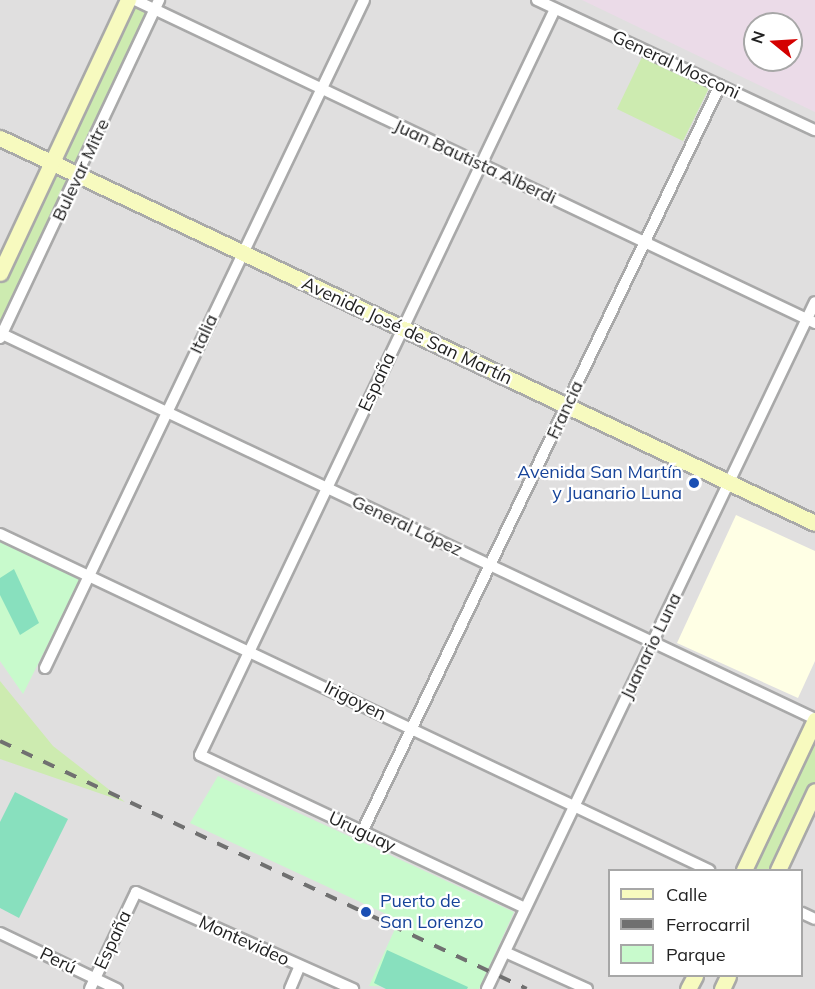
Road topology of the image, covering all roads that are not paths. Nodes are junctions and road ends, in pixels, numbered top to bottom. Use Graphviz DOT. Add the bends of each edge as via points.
graph roads {
  1 [pos="128,0"];
  2 [pos="135,0"];
  3 [pos="364,0"];
  4 [pos="537,0"];
  5 [pos="157,5"];
  6 [pos="555,9"];
  7 [pos="720,85"];
  8 [pos="321,90"];
  9 [pos="815,130"];
  10 [pos="0,138"];
  11 [pos="51,162"];
  12 [pos="481,165"];
  13 [pos="79,175"];
  14 [pos="645,243"];
  15 [pos="243,253"];
  16 [pos="0,273"];
  17 [pos="815,302"];
  18 [pos="811,321"];
  19 [pos="403,329"];
  20 [pos="1,335"];
  21 [pos="567,406"];
  22 [pos="166,413"];
  23 [pos="730,483"];
  24 [pos="327,488"];
  25 [pos="815,523"];
  26 [pos="0,534"];
  27 [pos="491,566"];
  28 [pos="89,574"];
  29 [pos="653,643"];
  30 [pos="250,650"];
  31 [pos="45,668"];
  32 [pos="815,720"];
  33 [pos="414,729"];
  34 [pos="200,755"];
  35 [pos="815,791"];
  36 [pos="574,805"];
  37 [pos="362,832"];
  38 [pos="707,869"];
  39 [pos="744,869"];
  40 [pos="778,869"];
  41 [pos="136,892"];
  42 [pos="525,909"];
  43 [pos="0,933"];
  44 [pos="504,952"];
  45 [pos="300,966"];
  46 [pos="92,984"];
  47 [pos="117,989"];
  48 [pos="290,989"];
  49 [pos="352,989"];
  50 [pos="487,989"];
  51 [pos="587,989"];
  1 -- 11 [label="main road, Bulevar Mitre"];
  2 -- 5 [label="street, Juan Bautista Alberdi"];
  3 -- 8 [label="street, Italia"];
  4 -- 6 [label="street, General Mosconi"];
  5 -- 8 [label="street, Juan Bautista Alberdi"];
  5 -- 13 [label="street, Bulevar Mitre"];
  6 -- 7 [label="street, General Mosconi"];
  6 -- 12 [label="street, España"];
  7 -- 9 [label="street, General Mosconi"];
  7 -- 14 [label="street, Francia"];
  8 -- 12 [label="street, Juan Bautista Alberdi"];
  8 -- 15 [label="street, Italia"];
  10 -- 11 [label="main road, Avenida José de San Martín"];
  11 -- 13 [label="main road, Avenida José de San Martín"];
  11 -- 16 [label="main road, Bulevar Mitre"];
  12 -- 14 [label="street, Juan Bautista Alberdi"];
  12 -- 19 [label="street, España"];
  13 -- 15 [label="main road, Avenida José de San Martín"];
  13 -- 20 [label="street, Bulevar Mitre"];
  14 -- 18 [label="street, Juan Bautista Alberdi"];
  14 -- 21 [label="street, Francia"];
  15 -- 19 [label="main road, Avenida José de San Martín"];
  15 -- 22 [label="street, Italia"];
  17 -- 18 [label="street, Juanario Luna"];
  18 -- 23 [label="street, Juanario Luna"];
  19 -- 21 [label="main road, Avenida José de San Martín"];
  19 -- 24 [label="street, España"];
  20 -- 22 [label="street, General López"];
  21 -- 23 [label="main road, Avenida José de San Martín"];
  21 -- 27 [label="street, Francia"];
  22 -- 24 [label="street, General López"];
  22 -- 28 [label="street, Italia"];
  23 -- 25 [label="main road, Avenida José de San Martín"];
  23 -- 29 [label="street, Juanario Luna"];
  24 -- 27 [label="street, General López"];
  24 -- 30 [label="street, España"];
  26 -- 28 [label="street, Irigoyen"];
  27 -- 29 [label="street, General López"];
  27 -- 33 [label="street, Francia"];
  28 -- 30 [label="street, Irigoyen"];
  28 -- 31 [label="street, Italia"];
  29 -- 32 [label="street, General López"];
  29 -- 36 [label="street, Juanario Luna"];
  30 -- 33 [label="street, Irigoyen"];
  30 -- 34 [label="street, España"];
  32 -- 39 [label="main road"];
  33 -- 36 [label="street, Irigoyen"];
  33 -- 37 [label="street, Francia"];
  34 -- 37 [label="street, Uruguay"];
  35 -- 40 [label="main road"];
  36 -- 38 [label="street, Irigoyen"];
  36 -- 42 [label="street, Juanario Luna"];
  37 -- 42 [label="street, Uruguay"];
  41 -- 45 [label="street, Montevideo"];
  41 -- 46 [label="street, España"];
  42 -- 44 [label="street, Juanario Luna"];
  43 -- 46 [label="street, Perú"];
  44 -- 50 [label="street, Juanario Luna"];
  44 -- 51 [label="street"];
  45 -- 48 [label="street"];
  45 -- 49 [label="street, Montevideo"];
  46 -- 47 [label="street, Perú"];
}
